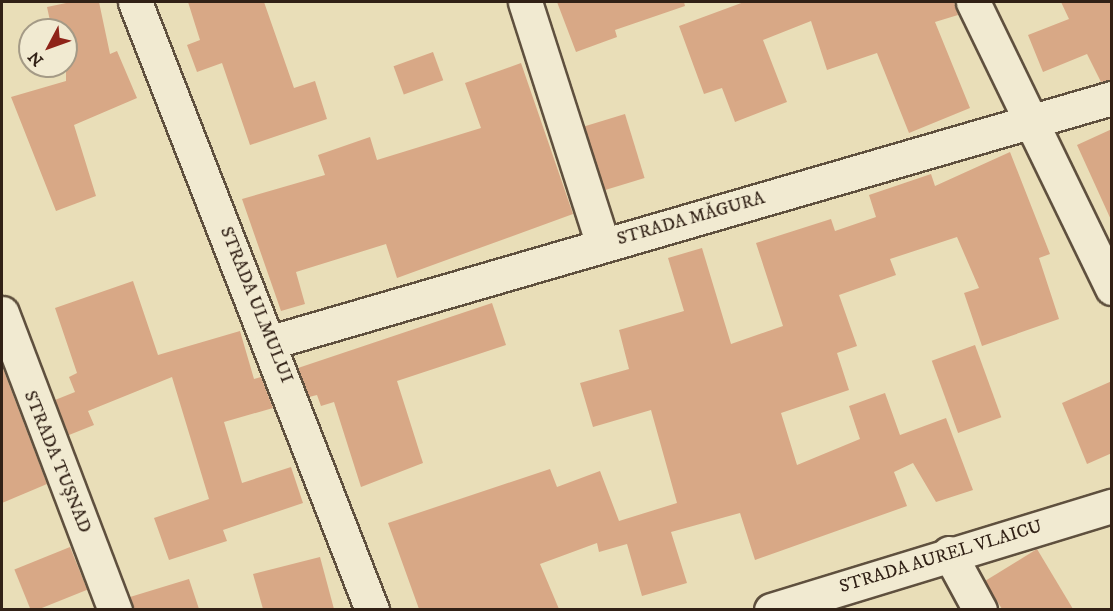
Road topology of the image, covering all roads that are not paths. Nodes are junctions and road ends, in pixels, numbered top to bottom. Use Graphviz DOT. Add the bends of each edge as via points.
graph roads {
  1 [pos="135,2"];
  2 [pos="525,2"];
  3 [pos="973,2"];
  4 [pos="1112,98"];
  5 [pos="1031,121"];
  6 [pos="603,245"];
  7 [pos="1112,288"];
  8 [pos="2,313"];
  9 [pos="271,342"];
  10 [pos="1112,506"];
  11 [pos="949,553"];
  12 [pos="115,609"];
  13 [pos="372,609"];
  14 [pos="771,609"];
  15 [pos="980,609"];
  1 -- 9 [label="street, STRADA ULMULUI"];
  2 -- 6 [label="street"];
  3 -- 5 [label="street"];
  4 -- 5 [label="street, STRADA MĂGURA"];
  5 -- 6 [label="street, STRADA MĂGURA"];
  5 -- 7 [label="street"];
  6 -- 9 [label="street, STRADA MĂGURA"];
  8 -- 12 [label="street, STRADA TUȘNAD"];
  9 -- 13 [label="street, STRADA ULMULUI"];
  10 -- 11 [label="street, STRADA AUREL VLAICU"];
  11 -- 14 [label="street, STRADA AUREL VLAICU"];
  11 -- 15 [label="street"];
}
